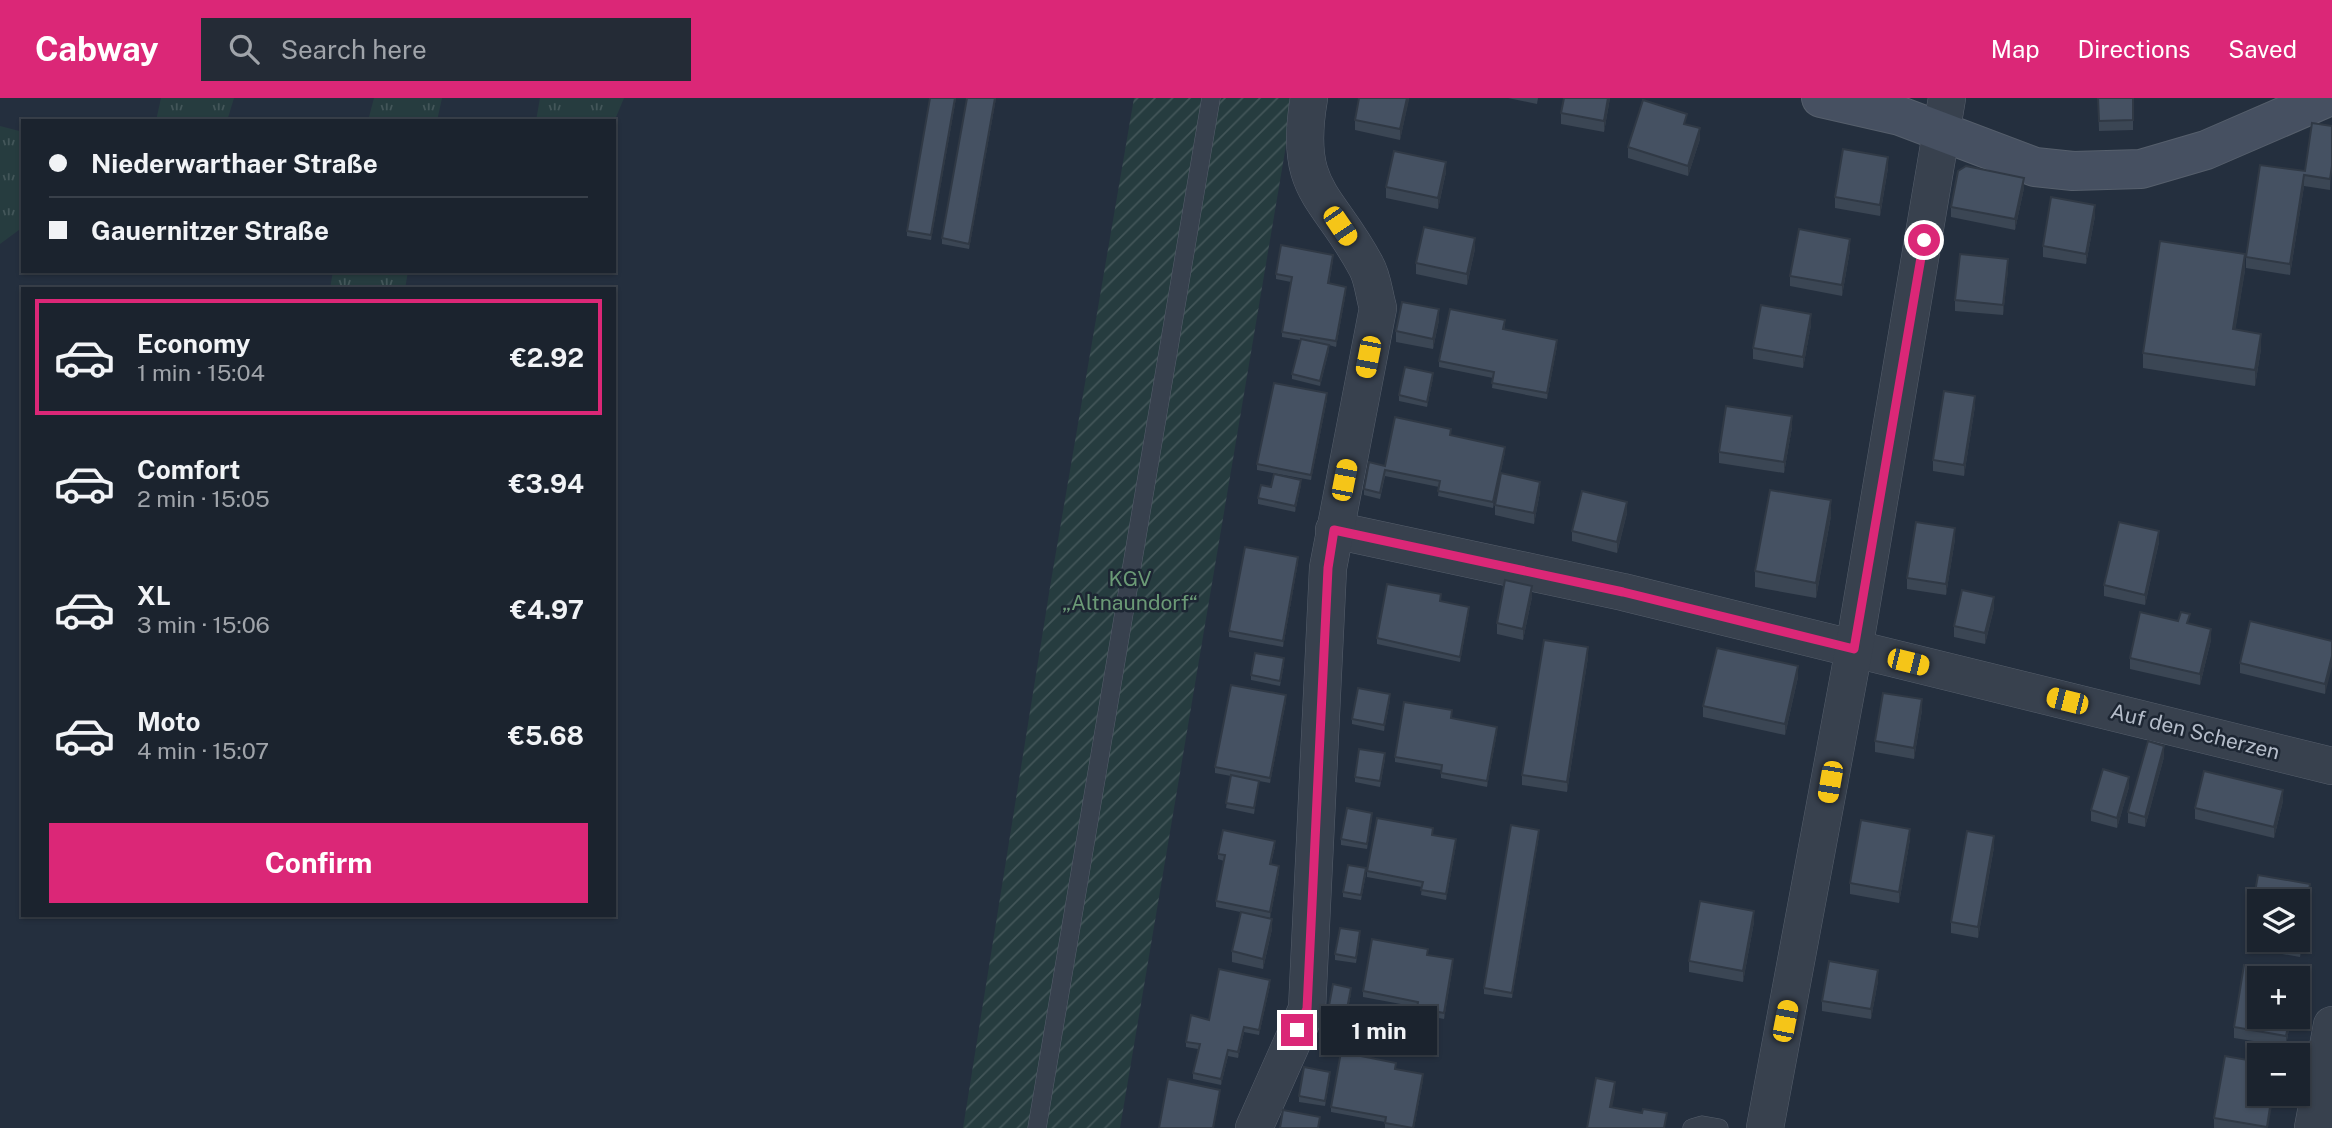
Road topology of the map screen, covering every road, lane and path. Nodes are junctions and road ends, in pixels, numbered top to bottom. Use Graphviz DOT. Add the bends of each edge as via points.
graph roads {
  1 [pos="1210,98"];
  2 [pos="1310,98"];
  3 [pos="1821,98"];
  4 [pos="2326,98"];
  5 [pos="1945,115"];
  6 [pos="1334,530"];
  7 [pos="1854,649"];
  8 [pos="2332,766"];
  9 [pos="2332,1025"];
  10 [pos="1037,1128"];
  11 [pos="1254,1128"];
  12 [pos="1692,1128"];
  13 [pos="1719,1128"];
  14 [pos="1765,1128"];
  15 [pos="2313,1128"];
  1 -- 10 [label="lane"];
  2 -- 6 [label="street" via="1304,151 1312,185 1367,267 1378,308"];
  3 -- 5 [label="street" via="1900,116"];
  4 -- 5 [label="street" via="2206,150 2141,169 2035,167"];
  5 -- 7 [label="street"];
  6 -- 7 [label="street, Auf den Scherzen" via="1623,592"];
  6 -- 11 [label="street" via="1328,568 1307,1009"];
  7 -- 8 [label="street, Auf den Scherzen"];
  7 -- 14 [label="street"];
  9 -- 15 [label="street"];
  12 -- 13 [label="lane"];
}
